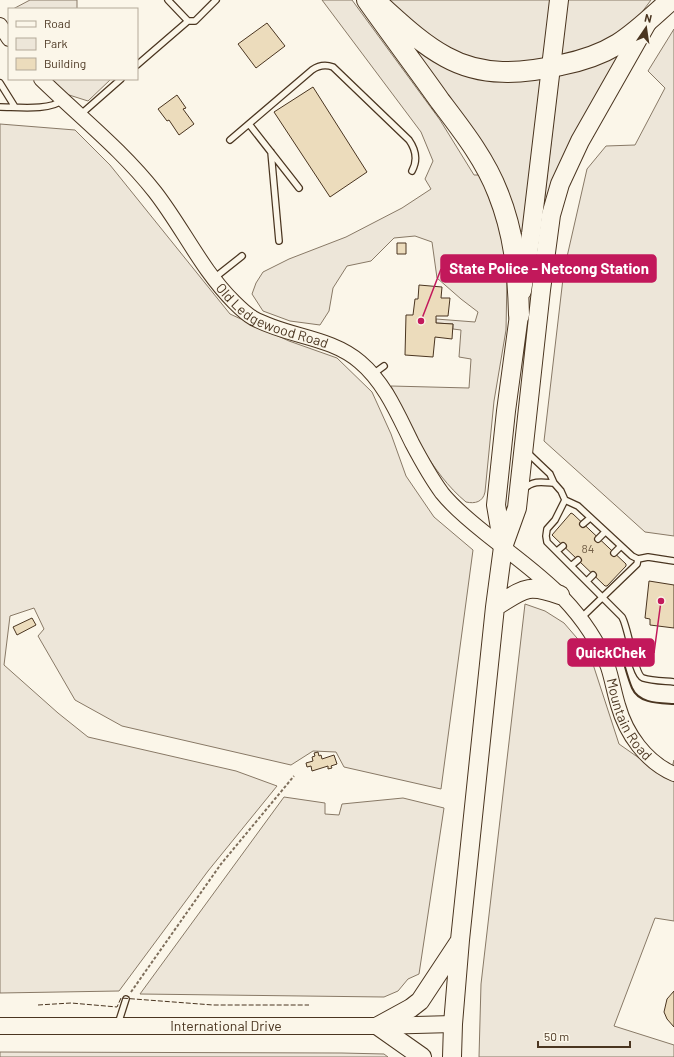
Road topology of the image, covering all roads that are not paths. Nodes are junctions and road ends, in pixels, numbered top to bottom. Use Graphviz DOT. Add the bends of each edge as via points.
graph roads {
  1 [pos="168,0"];
  2 [pos="216,0"];
  3 [pos="367,0"];
  4 [pos="374,0"];
  5 [pos="559,0"];
  6 [pos="661,0"];
  7 [pos="671,0"];
  8 [pos="650,18"];
  9 [pos="188,21"];
  10 [pos="0,25"];
  11 [pos="8,37"];
  12 [pos="138,64"];
  13 [pos="550,67"];
  14 [pos="42,80"];
  15 [pos="120,80"];
  16 [pos="0,83"];
  17 [pos="62,99"];
  18 [pos="0,107"];
  19 [pos="15,107"];
  20 [pos="80,115"];
  21 [pos="249,124"];
  22 [pos="230,140"];
  23 [pos="271,152"];
  24 [pos="412,171"];
  25 [pos="299,188"];
  26 [pos="279,241"];
  27 [pos="242,256"];
  28 [pos="213,279"];
  29 [pos="519,315"];
  30 [pos="525,435"];
  31 [pos="554,483"];
  32 [pos="518,495"];
  33 [pos="565,500"];
  34 [pos="590,518"];
  35 [pos="583,524"];
  36 [pos="605,532"];
  37 [pos="598,539"];
  38 [pos="563,546"];
  39 [pos="621,546"];
  40 [pos="503,547"];
  41 [pos="557,552"];
  42 [pos="614,553"];
  43 [pos="638,559"];
  44 [pos="578,560"];
  45 [pos="674,561"];
  46 [pos="571,566"];
  47 [pos="593,575"];
  48 [pos="587,581"];
  49 [pos="560,595"];
  50 [pos="603,597"];
  51 [pos="496,607"];
  52 [pos="581,618"];
  53 [pos="674,682"];
  54 [pos="674,774"];
  55 [pos="460,940"];
  56 [pos="126,999"];
  57 [pos="453,1024"];
  58 [pos="0,1026"];
  59 [pos="118,1026"];
  60 [pos="378,1026"];
  61 [pos="422,1057"];
  62 [pos="452,1057"];
  1 -- 9 [label="lane"];
  2 -- 9 [label="lane" via="195,21"];
  3 -- 29 [label="highway" via="468,139 486,168 498,193 514,249"];
  4 -- 13 [label="highway" via="424,43 458,63 504,72"];
  5 -- 13 [label="main road"];
  6 -- 8 [label="main road"];
  7 -- 8 [label="highway"];
  8 -- 13 [label="highway" via="609,49 582,60"];
  8 -- 30 [label="main road" via="569,162 555,200 548,232"];
  9 -- 12 [label="lane"];
  10 -- 11 [label="street"];
  13 -- 29 [label="main road"];
  14 -- 17 [label="street, Old Ledgewood Road"];
  15 -- 20 [label="lane"];
  16 -- 19 [label="lane"];
  17 -- 19 [label="lane" via="51,106"];
  17 -- 20 [label="street, Old Ledgewood Road"];
  18 -- 19 [label="lane"];
  20 -- 28 [label="street, Old Ledgewood Road" via="102,134 148,183 173,216"];
  21 -- 22 [label="lane"];
  21 -- 23 [label="lane"];
  21 -- 24 [label="lane" via="312,70 320,65 328,65 409,140 416,156"];
  23 -- 25 [label="lane"];
  23 -- 26 [label="lane"];
  27 -- 28 [label="lane"];
  28 -- 40 [label="street, Old Ledgewood Road" via="250,316 271,326 340,349 378,370 384,390 414,447 444,495"];
  29 -- 40 [label="main road" via="496,505"];
  30 -- 31 [label="lane" via="530,455 550,474"];
  30 -- 32 [label="main road"];
  31 -- 32 [label="lane" via="532,483"];
  31 -- 33 [label="lane"];
  32 -- 40 [label="main road" via="517,508"];
  33 -- 34 [label="lane" via="578,506"];
  33 -- 41 [label="lane" via="546,532 547,542"];
  34 -- 35 [label="lane"];
  34 -- 36 [label="lane"];
  36 -- 37 [label="lane"];
  36 -- 39 [label="lane"];
  38 -- 41 [label="lane"];
  39 -- 42 [label="lane"];
  39 -- 43 [label="lane"];
  40 -- 49 [label="street, Mountain Road"];
  40 -- 51 [label="main road"];
  41 -- 46 [label="lane"];
  43 -- 45 [label="lane"];
  43 -- 50 [label="lane" via="637,564"];
  44 -- 46 [label="lane"];
  46 -- 48 [label="lane"];
  47 -- 48 [label="lane"];
  48 -- 50 [label="lane"];
  49 -- 51 [label="main road" via="539,589 526,589"];
  49 -- 52 [label="street, Mountain Road"];
  50 -- 52 [label="lane"];
  50 -- 53 [label="lane" via="624,620 639,675"];
  51 -- 55 [label="main road"];
  52 -- 54 [label="street, Mountain Road" via="607,665 618,708 626,727 651,760"];
  55 -- 57 [label="main road"];
  55 -- 60 [label="main road" via="420,1001"];
  56 -- 59 [label="lane"];
  57 -- 60 [label="main road, International Drive"];
  57 -- 62 [label="main road"];
  58 -- 59 [label="main road, International Drive"];
  59 -- 60 [label="main road, International Drive"];
  60 -- 61 [label="main road"];
}
